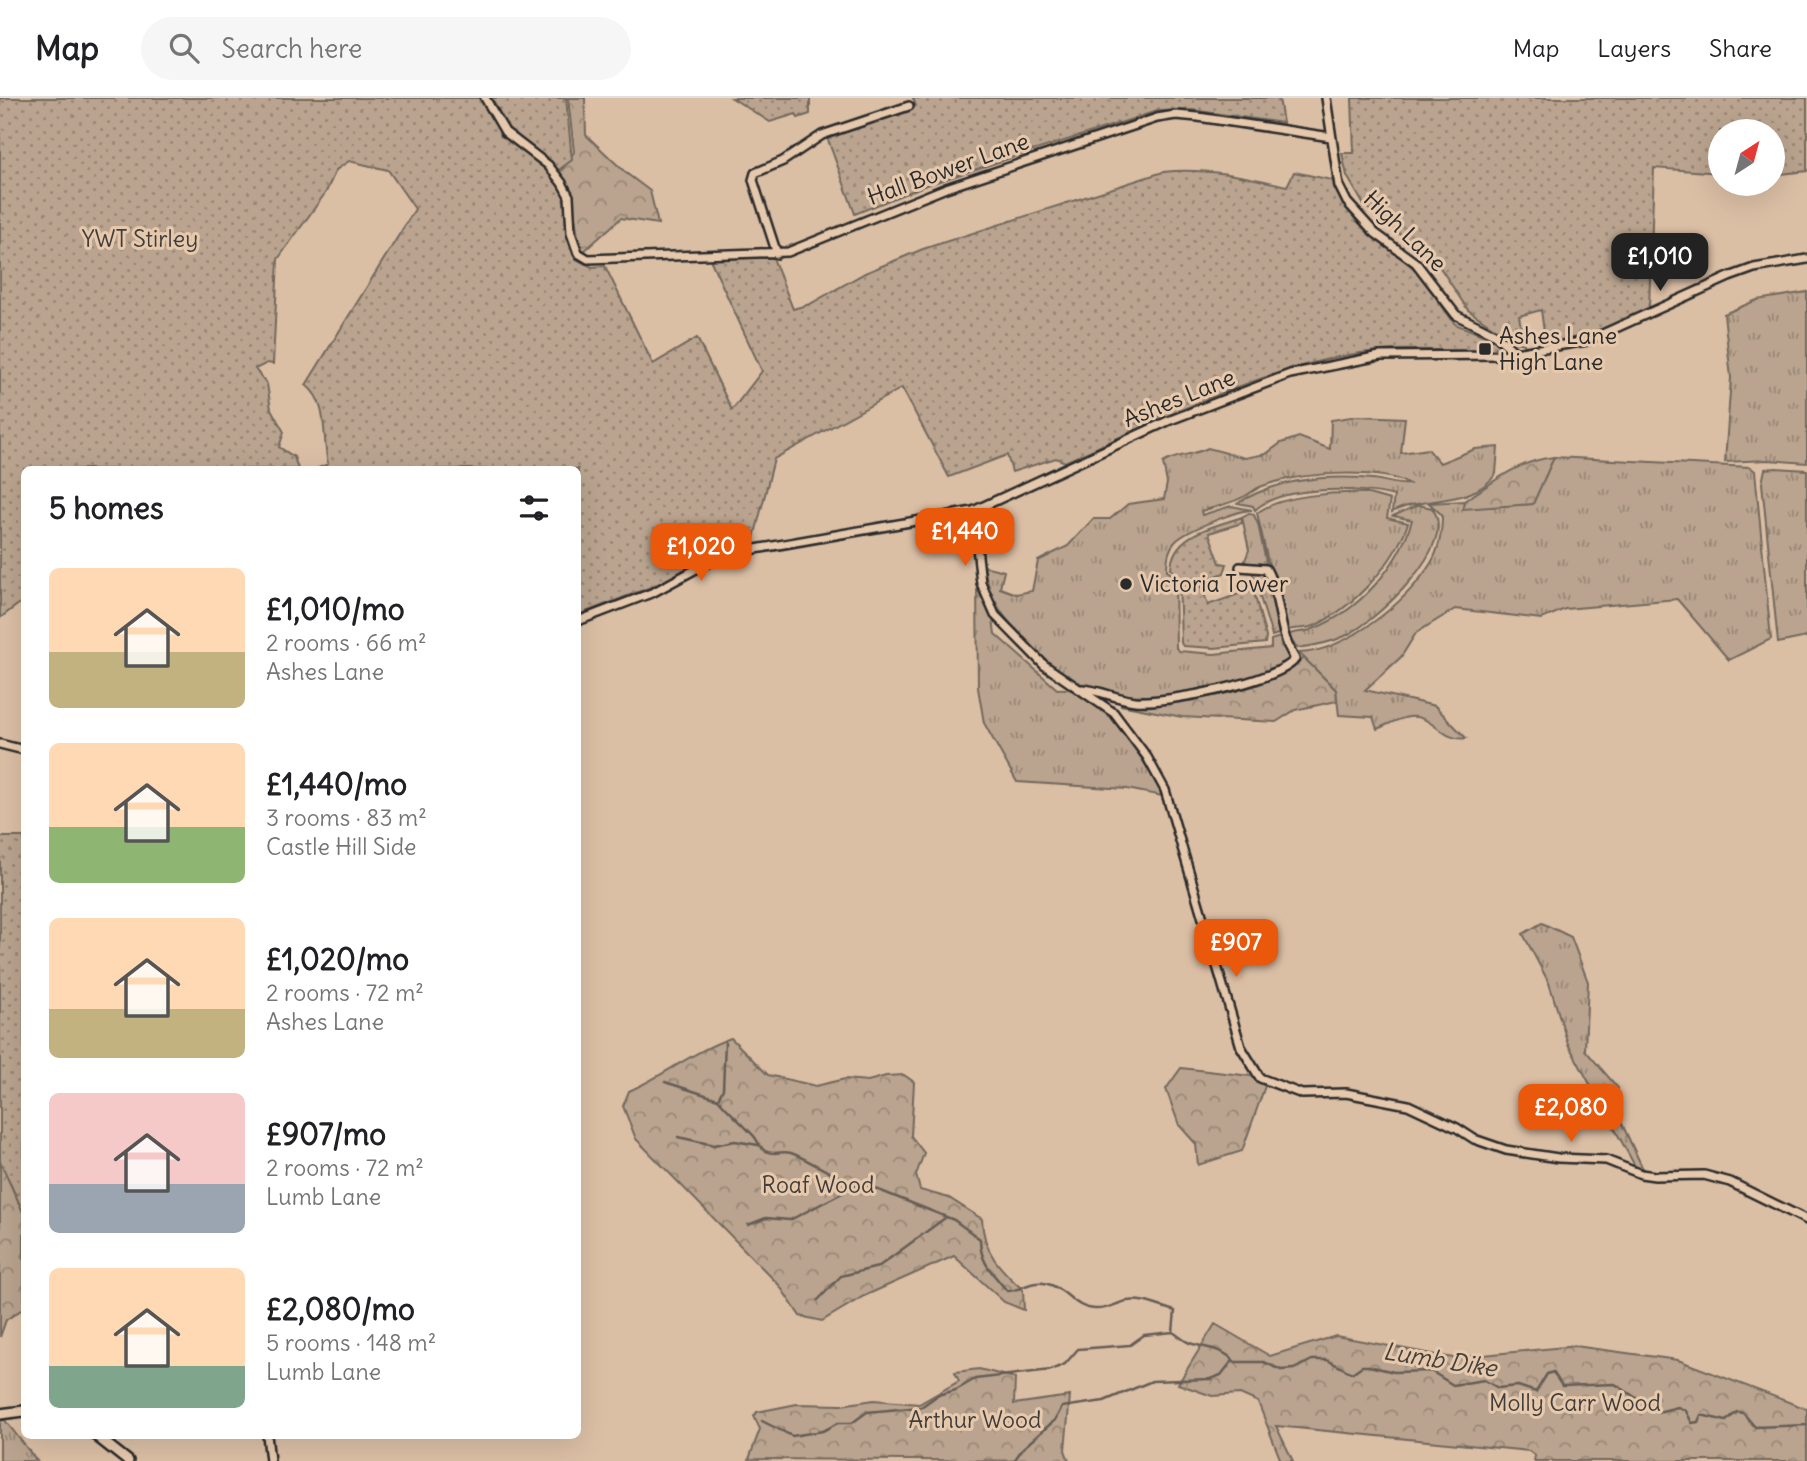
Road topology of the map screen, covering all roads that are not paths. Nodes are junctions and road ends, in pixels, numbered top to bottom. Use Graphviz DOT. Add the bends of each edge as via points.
graph roads {
  1 [pos="485,98"];
  2 [pos="1326,98"];
  3 [pos="909,106"];
  4 [pos="1331,136"];
  5 [pos="776,254"];
  6 [pos="1807,259"];
  7 [pos="1516,352"];
  8 [pos="973,510"];
  9 [pos="1240,567"];
  10 [pos="581,620"];
  11 [pos="1078,689"];
  12 [pos="0,744"];
  13 [pos="21,749"];
  14 [pos="1807,1220"];
  15 [pos="21,1411"];
  16 [pos="0,1414"];
  17 [pos="100,1439"];
  18 [pos="267,1439"];
  19 [pos="128,1461"];
  20 [pos="270,1461"];
  1 -- 5 [label="street, Hall Bower Lane" via="505,132 548,165 562,183 569,196 571,233 578,253 588,259"];
  2 -- 4 [label="street, High Lane"];
  3 -- 5 [label="street" via="822,135 755,173 753,180"];
  4 -- 5 [label="street, Hall Bower Lane" via="1187,116 1157,118 946,188"];
  4 -- 7 [label="street, High Lane" via="1339,186 1359,219 1416,263 1456,315 1494,334"];
  6 -- 7 [label="street, Ashes Lane" via="1741,273 1587,341"];
  7 -- 8 [label="street, Ashes Lane" via="1380,356 1290,374 1168,421"];
  8 -- 10 [label="street, Ashes Lane" via="750,550 709,562 653,592"];
  8 -- 11 [label="street" via="981,583 995,615 1044,665"];
  9 -- 11 [label="street" via="1266,569 1273,582 1283,634 1295,659 1290,667 1250,682 1137,701"];
  11 -- 14 [label="street" via="1114,713 1165,790 1241,1047 1260,1078 1302,1094 1346,1093 1408,1105 1506,1150 1606,1160 1656,1176 1704,1175 1730,1182"];
  12 -- 13 [label="street"];
  15 -- 16 [label="street"];
  17 -- 19 [label="street"];
  18 -- 20 [label="street"];
}
